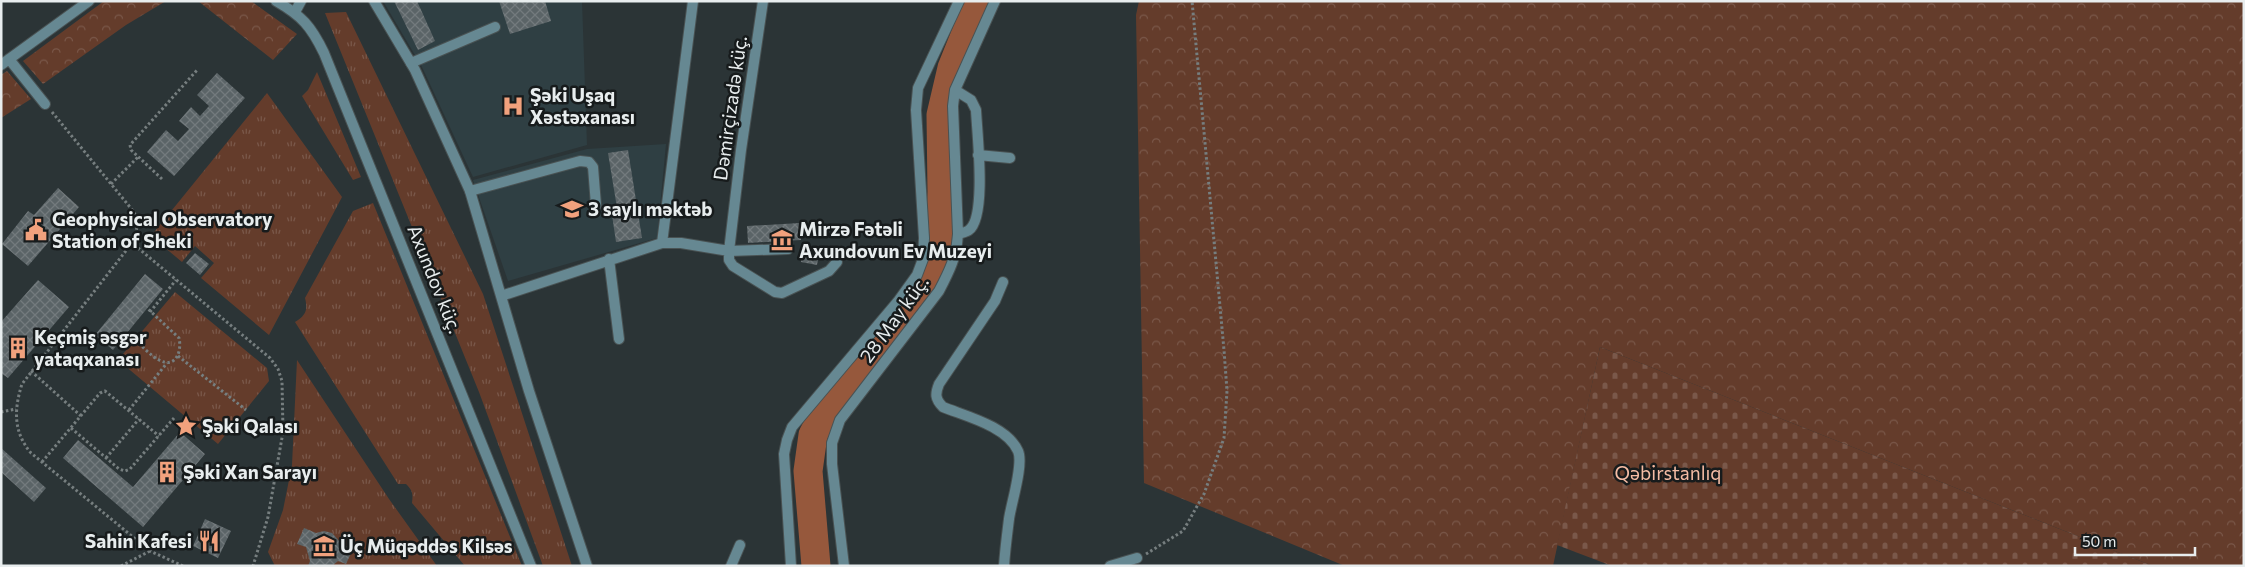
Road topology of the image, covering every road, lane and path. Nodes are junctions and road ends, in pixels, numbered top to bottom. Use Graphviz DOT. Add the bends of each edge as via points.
graph roads {
  1 [pos="89,1"];
  2 [pos="276,1"];
  3 [pos="301,1"];
  4 [pos="374,1"];
  5 [pos="693,1"];
  6 [pos="763,1"];
  7 [pos="959,1"];
  8 [pos="995,1"];
  9 [pos="1192,1"];
  10 [pos="295,12"];
  11 [pos="495,27"];
  12 [pos="5,62"];
  13 [pos="411,63"];
  14 [pos="198,69"];
  15 [pos="955,90"];
  16 [pos="46,104"];
  17 [pos="978,155"];
  18 [pos="138,157"];
  19 [pos="1010,158"];
  20 [pos="162,179"];
  21 [pos="111,184"];
  22 [pos="470,191"];
  23 [pos="596,204"];
  24 [pos="958,234"];
  25 [pos="132,243"];
  26 [pos="662,244"];
  27 [pos="788,249"];
  28 [pos="729,251"];
  29 [pos="609,259"];
  30 [pos="837,262"];
  31 [pos="176,280"];
  32 [pos="1003,282"];
  33 [pos="501,296"];
  34 [pos="147,308"];
  35 [pos="150,312"];
  36 [pos="619,339"];
  37 [pos="135,340"];
  38 [pos="178,356"];
  39 [pos="167,363"];
  40 [pos="31,372"];
  41 [pos="16,409"];
  42 [pos="129,410"];
  43 [pos="246,410"];
  44 [pos="1,412"];
  45 [pos="82,416"];
  46 [pos="174,418"];
  47 [pos="139,419"];
  48 [pos="71,428"];
  49 [pos="159,436"];
  50 [pos="106,458"];
  51 [pos="42,462"];
  52 [pos="740,545"];
  53 [pos="150,550"];
  54 [pos="1137,558"];
  55 [pos="121,566"];
  56 [pos="183,566"];
  57 [pos="253,566"];
  58 [pos="531,566"];
  59 [pos="587,566"];
  60 [pos="731,566"];
  61 [pos="791,566"];
  62 [pos="844,566"];
  63 [pos="1004,566"];
  64 [pos="1110,566"];
  1 -- 12 [label="street"];
  2 -- 10 [label="street, Axundov küç."];
  3 -- 10 [label="street"];
  4 -- 13 [label="street"];
  5 -- 26 [label="street"];
  6 -- 28 [label="street, Dəmirçizadə küç."];
  7 -- 61 [label="street" via="918,88 916,110 924,238 923,259 917,275 792,427 786,440 784,454"];
  8 -- 15 [label="street, 28 May küç."];
  9 -- 54 [label="path" via="1225,358 1224,438 1204,494 1183,531"];
  10 -- 58 [label="street, Axundov küç." via="307,22 324,53"];
  11 -- 13 [label="street"];
  12 -- 16 [label="street"];
  13 -- 22 [label="street"];
  14 -- 18 [label="path" via="133,141 131,150"];
  15 -- 17 [label="street" via="971,100 976,110"];
  15 -- 24 [label="street, 28 May küç."];
  16 -- 21 [label="path"];
  17 -- 19 [label="street"];
  17 -- 24 [label="street" via="980,202 976,222 969,230"];
  18 -- 20 [label="path"];
  18 -- 21 [label="path"];
  21 -- 25 [label="path" via="138,220 138,230"];
  22 -- 23 [label="street" via="580,161 589,162 592,167"];
  22 -- 33 [label="street"];
  24 -- 62 [label="street, 28 May küç." via="958,247 951,269 939,291 840,420 832,443"];
  25 -- 31 [label="path"];
  25 -- 40 [label="path"];
  26 -- 28 [label="street" via="681,243"];
  26 -- 29 [label="street"];
  27 -- 28 [label="street"];
  28 -- 30 [label="street" via="733,266 775,292 782,293 829,271"];
  29 -- 33 [label="street"];
  29 -- 36 [label="street"];
  31 -- 35 [label="path"];
  31 -- 57 [label="path" via="270,358 282,381 283,432 279,459 268,517"];
  32 -- 63 [label="street" via="995,301 936,393 942,407 990,425 1008,438 1018,451 1020,461"];
  33 -- 59 [label="street"];
  34 -- 35 [label="path"];
  35 -- 38 [label="path" via="179,338"];
  37 -- 39 [label="path" via="158,360"];
  38 -- 39 [label="path"];
  38 -- 43 [label="path"];
  39 -- 42 [label="path"];
  40 -- 41 [label="path" via="22,384"];
  40 -- 45 [label="path"];
  41 -- 44 [label="path"];
  41 -- 51 [label="path" via="16,424 23,444"];
  42 -- 45 [label="path" via="105,391"];
  42 -- 47 [label="path"];
  45 -- 48 [label="path"];
  46 -- 49 [label="path"];
  47 -- 49 [label="path"];
  47 -- 50 [label="path"];
  48 -- 50 [label="path"];
  48 -- 51 [label="path"];
  49 -- 50 [label="path" via="130,469 119,469"];
  51 -- 53 [label="path"];
  52 -- 60 [label="street"];
  53 -- 55 [label="path"];
  53 -- 56 [label="path"];
  54 -- 64 [label="street"];
}
